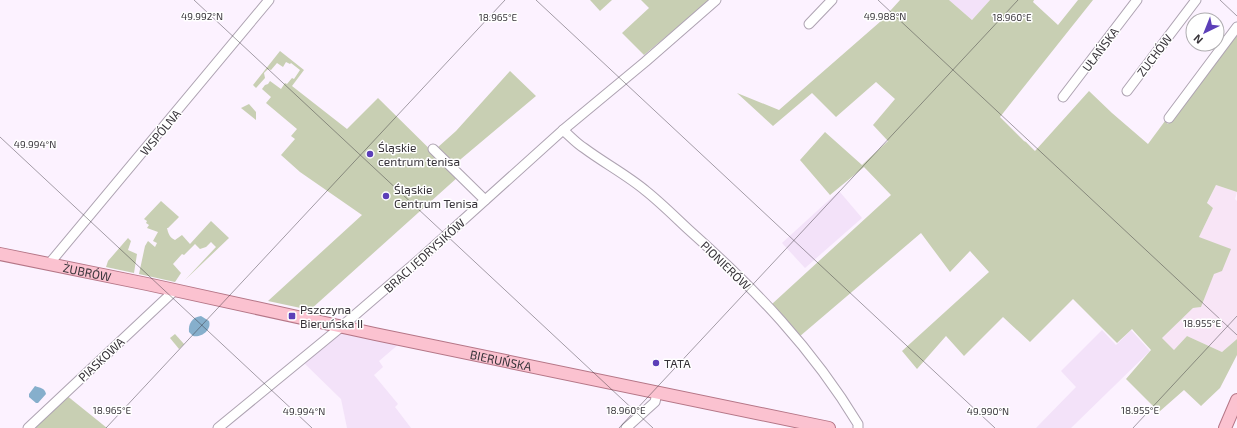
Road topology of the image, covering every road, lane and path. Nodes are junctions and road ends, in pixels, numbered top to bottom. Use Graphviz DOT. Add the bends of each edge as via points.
graph roads {
  1 [pos="270,0"];
  2 [pos="716,0"];
  3 [pos="832,0"];
  4 [pos="1137,0"];
  5 [pos="1196,0"];
  6 [pos="808,24"];
  7 [pos="1237,27"];
  8 [pos="1127,92"];
  9 [pos="1063,97"];
  10 [pos="1169,118"];
  11 [pos="563,130"];
  12 [pos="433,149"];
  13 [pos="485,200"];
  14 [pos="0,254"];
  15 [pos="49,264"];
  16 [pos="174,291"];
  17 [pos="341,327"];
  18 [pos="657,393"];
  19 [pos="1237,400"];
  20 [pos="28,428"];
  21 [pos="218,428"];
  22 [pos="626,428"];
  23 [pos="829,428"];
  24 [pos="858,428"];
  25 [pos="1225,428"];
  1 -- 15 [label="street, WSPÓLNA"];
  2 -- 11 [label="street, BRACI JĘDRYSIKÓW"];
  3 -- 6 [label="street"];
  4 -- 9 [label="street, UŁAŃSKA"];
  5 -- 8 [label="street, ZUCHÓW"];
  7 -- 10 [label="street"];
  11 -- 13 [label="street, BRACI JĘDRYSIKÓW"];
  11 -- 24 [label="street, PIONIERÓW" via="583,148 648,192 742,279 782,320 800,343 843,400"];
  12 -- 13 [label="street"];
  13 -- 17 [label="street, BRACI JĘDRYSIKÓW"];
  14 -- 15 [label="main road, ŻUBRÓW"];
  15 -- 16 [label="main road, ŻUBRÓW"];
  16 -- 17 [label="main road, BIERUŃSKA"];
  16 -- 20 [label="street, PIASKOWA"];
  17 -- 18 [label="main road, BIERUŃSKA"];
  17 -- 21 [label="street, BRACI JĘDRYSIKÓW"];
  18 -- 22 [label="street" via="655,402"];
  18 -- 23 [label="main road, BIERUŃSKA"];
  19 -- 25 [label="main road"];
}
